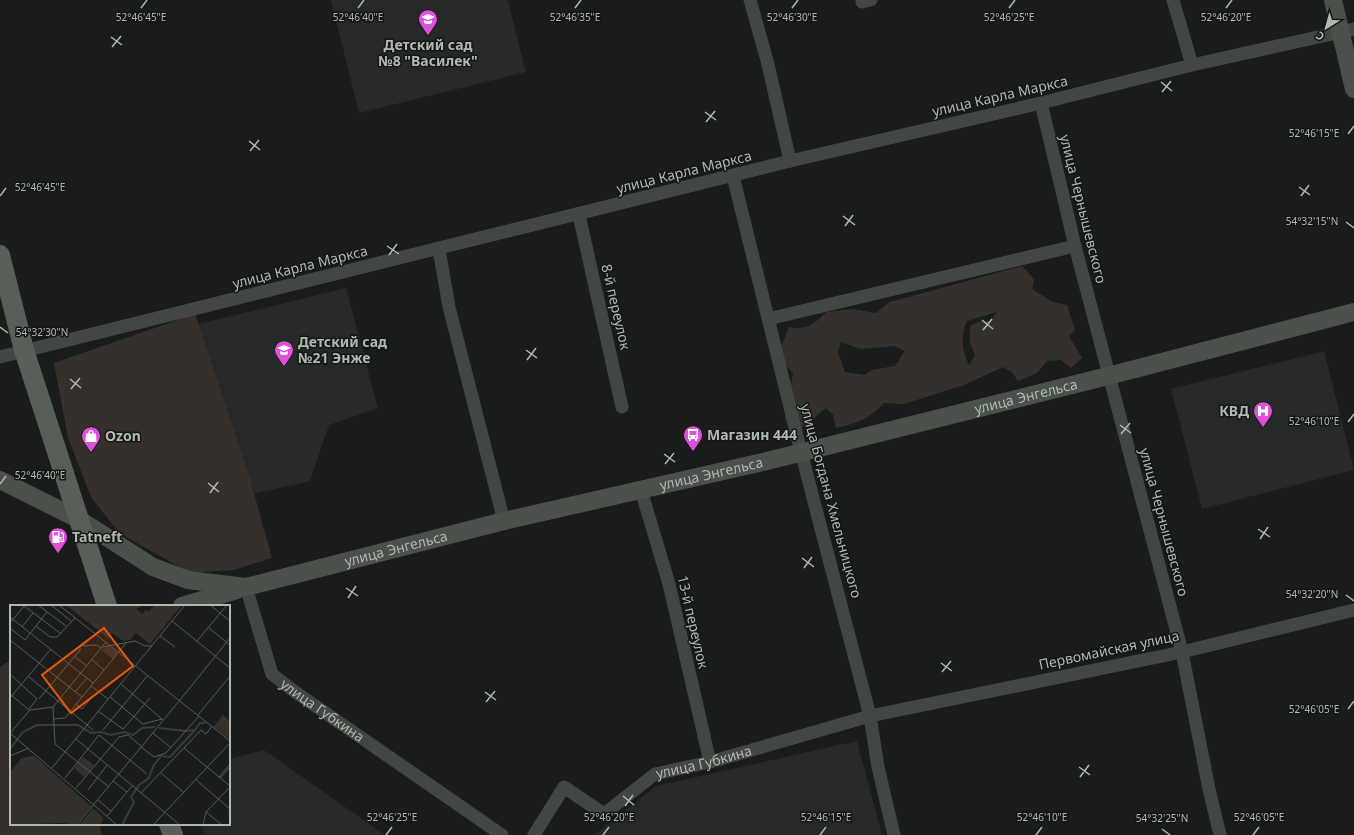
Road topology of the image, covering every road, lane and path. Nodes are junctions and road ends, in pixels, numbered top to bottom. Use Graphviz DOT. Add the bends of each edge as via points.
graph roads {
  1 [pos="750,0"];
  2 [pos="1173,0"];
  3 [pos="1333,0"];
  4 [pos="1348,30"];
  5 [pos="1192,65"];
  6 [pos="1354,89"];
  7 [pos="1041,103"];
  8 [pos="790,161"];
  9 [pos="733,176"];
  10 [pos="579,215"];
  11 [pos="1075,246"];
  12 [pos="438,250"];
  13 [pos="0,255"];
  14 [pos="1354,312"];
  15 [pos="768,319"];
  16 [pos="24,350"];
  17 [pos="0,357"];
  18 [pos="1108,376"];
  19 [pos="622,407"];
  20 [pos="801,452"];
  21 [pos="0,480"];
  22 [pos="641,490"];
  23 [pos="80,520"];
  24 [pos="504,521"];
  25 [pos="246,588"];
  26 [pos="107,605"];
  27 [pos="186,605"];
  28 [pos="1354,610"];
  29 [pos="1182,652"];
  30 [pos="870,716"];
  31 [pos="710,762"];
  32 [pos="169,825"];
  33 [pos="173,835"];
  34 [pos="502,835"];
  35 [pos="534,835"];
  36 [pos="894,835"];
  37 [pos="1220,835"];
  1 -- 8 [label="street" via="768,64"];
  2 -- 5 [label="street"];
  3 -- 4 [label="street"];
  4 -- 5 [label="street, улица Карла Маркса"];
  4 -- 6 [label="street"];
  5 -- 7 [label="street, улица Карла Маркса"];
  7 -- 8 [label="street, улица Карла Маркса"];
  7 -- 11 [label="street, улица Чернышевского"];
  8 -- 9 [label="street, улица Карла Маркса"];
  9 -- 10 [label="street, улица Карла Маркса"];
  9 -- 15 [label="street, улица Богдана Хмельницкого"];
  10 -- 12 [label="street, улица Карла Маркса"];
  10 -- 19 [label="street, 8-й переулок"];
  11 -- 15 [label="street"];
  11 -- 18 [label="street, улица Чернышевского"];
  12 -- 16 [label="street, улица Карла Маркса"];
  12 -- 24 [label="street" via="449,307"];
  13 -- 16 [label="main road"];
  14 -- 18 [label="street, улица Энгельса"];
  15 -- 20 [label="street, улица Богдана Хмельницкого"];
  16 -- 17 [label="street"];
  16 -- 23 [label="main road"];
  18 -- 20 [label="street, улица Энгельса"];
  18 -- 29 [label="street, улица Чернышевского"];
  20 -- 22 [label="street, улица Энгельса"];
  20 -- 30 [label="street, улица Богдана Хмельницкого"];
  21 -- 23 [label="street, улица Энгельса"];
  22 -- 24 [label="street, улица Энгельса"];
  22 -- 31 [label="street, 13-й переулок" via="668,584"];
  23 -- 25 [label="street, улица Энгельса" via="153,567 188,580"];
  23 -- 26 [label="main road"];
  24 -- 25 [label="street, улица Энгельса"];
  25 -- 27 [label="street"];
  25 -- 34 [label="street, улица Губкина" via="272,674"];
  28 -- 29 [label="street, Первомайская улица"];
  29 -- 30 [label="street, Первомайская улица"];
  29 -- 37 [label="street, улица Чернышевского"];
  30 -- 31 [label="street, улица Губкина"];
  30 -- 36 [label="street, улица Богдана Хмельницкого" via="878,768"];
  31 -- 35 [label="street, улица Губкина" via="655,774 604,814 564,787"];
  32 -- 33 [label="main road"];
}
